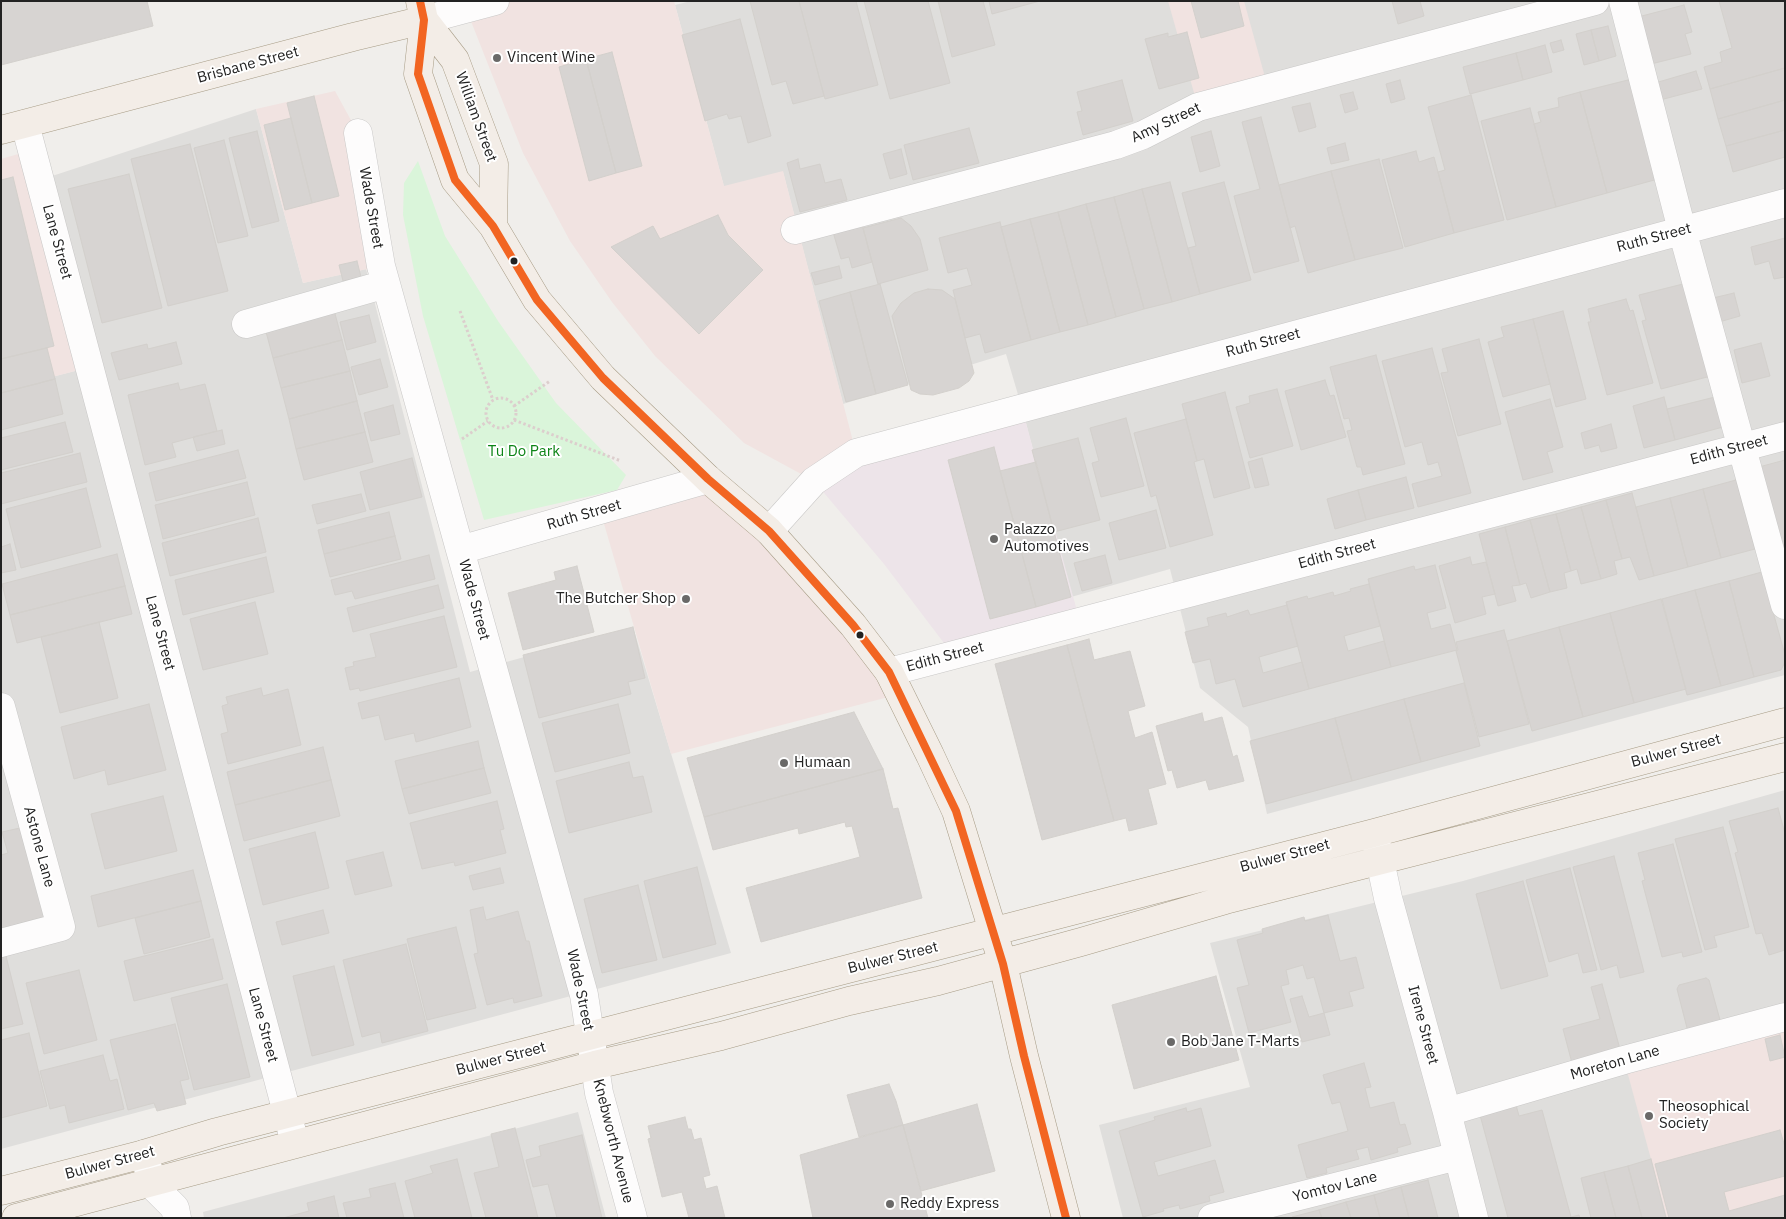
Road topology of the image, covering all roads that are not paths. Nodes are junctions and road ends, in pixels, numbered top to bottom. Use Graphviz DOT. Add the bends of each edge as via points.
graph roads {
  1 [pos="495,1"];
  2 [pos="1595,1"];
  3 [pos="1623,1"];
  4 [pos="422,10"];
  5 [pos="13,127"];
  6 [pos="358,133"];
  7 [pos="1785,203"];
  8 [pos="493,226"];
  9 [pos="795,230"];
  10 [pos="1682,230"];
  11 [pos="386,284"];
  12 [pos="246,324"];
  13 [pos="1785,436"];
  14 [pos="1742,447"];
  15 [pos="708,479"];
  16 [pos="769,531"];
  17 [pos="460,550"];
  18 [pos="1785,605"];
  19 [pos="889,672"];
  20 [pos="1,707"];
  21 [pos="1785,722"];
  22 [pos="1785,757"];
  23 [pos="1374,833"];
  24 [pos="1380,861"];
  25 [pos="994,932"];
  26 [pos="1,943"];
  27 [pos="1003,964"];
  28 [pos="1785,1018"];
  29 [pos="590,1036"];
  30 [pos="594,1065"];
  31 [pos="1447,1112"];
  32 [pos="288,1115"];
  33 [pos="295,1143"];
  34 [pos="144,1154"];
  35 [pos="1458,1156"];
  36 [pos="152,1181"];
  37 [pos="1,1191"];
  38 [pos="16,1218"];
  39 [pos="177,1218"];
  40 [pos="633,1218"];
  41 [pos="1066,1218"];
  42 [pos="1212,1218"];
  43 [pos="1474,1218"];
  1 -- 4 [label="street, Brisbane Street"];
  2 -- 9 [label="street, Amy Street" via="1198,107 1116,145"];
  3 -- 10 [label="street"];
  4 -- 5 [label="main road, Brisbane Street" via="343,39"];
  4 -- 8 [label="main road, William Street" via="455,60 494,164"];
  4 -- 8 [label="main road" via="418,74 454,180"];
  5 -- 32 [label="street, Lane Street"];
  6 -- 11 [label="street, Wade Street"];
  7 -- 10 [label="street, Ruth Street"];
  8 -- 15 [label="main road" via="537,300 603,378"];
  10 -- 14 [label="street"];
  10 -- 16 [label="street, Ruth Street" via="856,452 814,482"];
  11 -- 12 [label="street"];
  11 -- 17 [label="street, Wade Street"];
  13 -- 14 [label="street, Edith Street"];
  14 -- 18 [label="street"];
  14 -- 19 [label="street, Edith Street"];
  15 -- 16 [label="main road"];
  15 -- 17 [label="street, Ruth Street"];
  16 -- 19 [label="main road" via="853,625"];
  17 -- 29 [label="street, Wade Street" via="584,995"];
  19 -- 25 [label="main road" via="956,811"];
  20 -- 26 [label="street, Astone Lane" via="61,927"];
  21 -- 23 [label="main road, Bulwer Street"];
  22 -- 24 [label="main road, Bulwer Street"];
  23 -- 24 [label="street, Irene Street"];
  23 -- 25 [label="main road, Bulwer Street"];
  24 -- 27 [label="main road, Bulwer Street" via="1225,900"];
  24 -- 31 [label="street, Irene Street"];
  25 -- 27 [label="main road"];
  25 -- 29 [label="main road, Bulwer Street"];
  27 -- 30 [label="main road, Bulwer Street"];
  27 -- 41 [label="main road"];
  28 -- 31 [label="street, Moreton Lane" via="1624,1060"];
  29 -- 30 [label="street, Wade Street"];
  29 -- 32 [label="main road, Bulwer Street"];
  30 -- 33 [label="main road, Bulwer Street"];
  30 -- 40 [label="street, Knebworth Avenue"];
  31 -- 35 [label="street, Irene Street"];
  32 -- 33 [label="street, Lane Street"];
  32 -- 34 [label="main road, Bulwer Street"];
  33 -- 36 [label="main road, Bulwer Street"];
  34 -- 36 [label="street"];
  34 -- 37 [label="main road, Bulwer Street"];
  35 -- 42 [label="street, Yomtov Lane"];
  35 -- 43 [label="street, Irene Street"];
  36 -- 38 [label="main road, Bulwer Street"];
  36 -- 39 [label="street" via="175,1208"];
}
